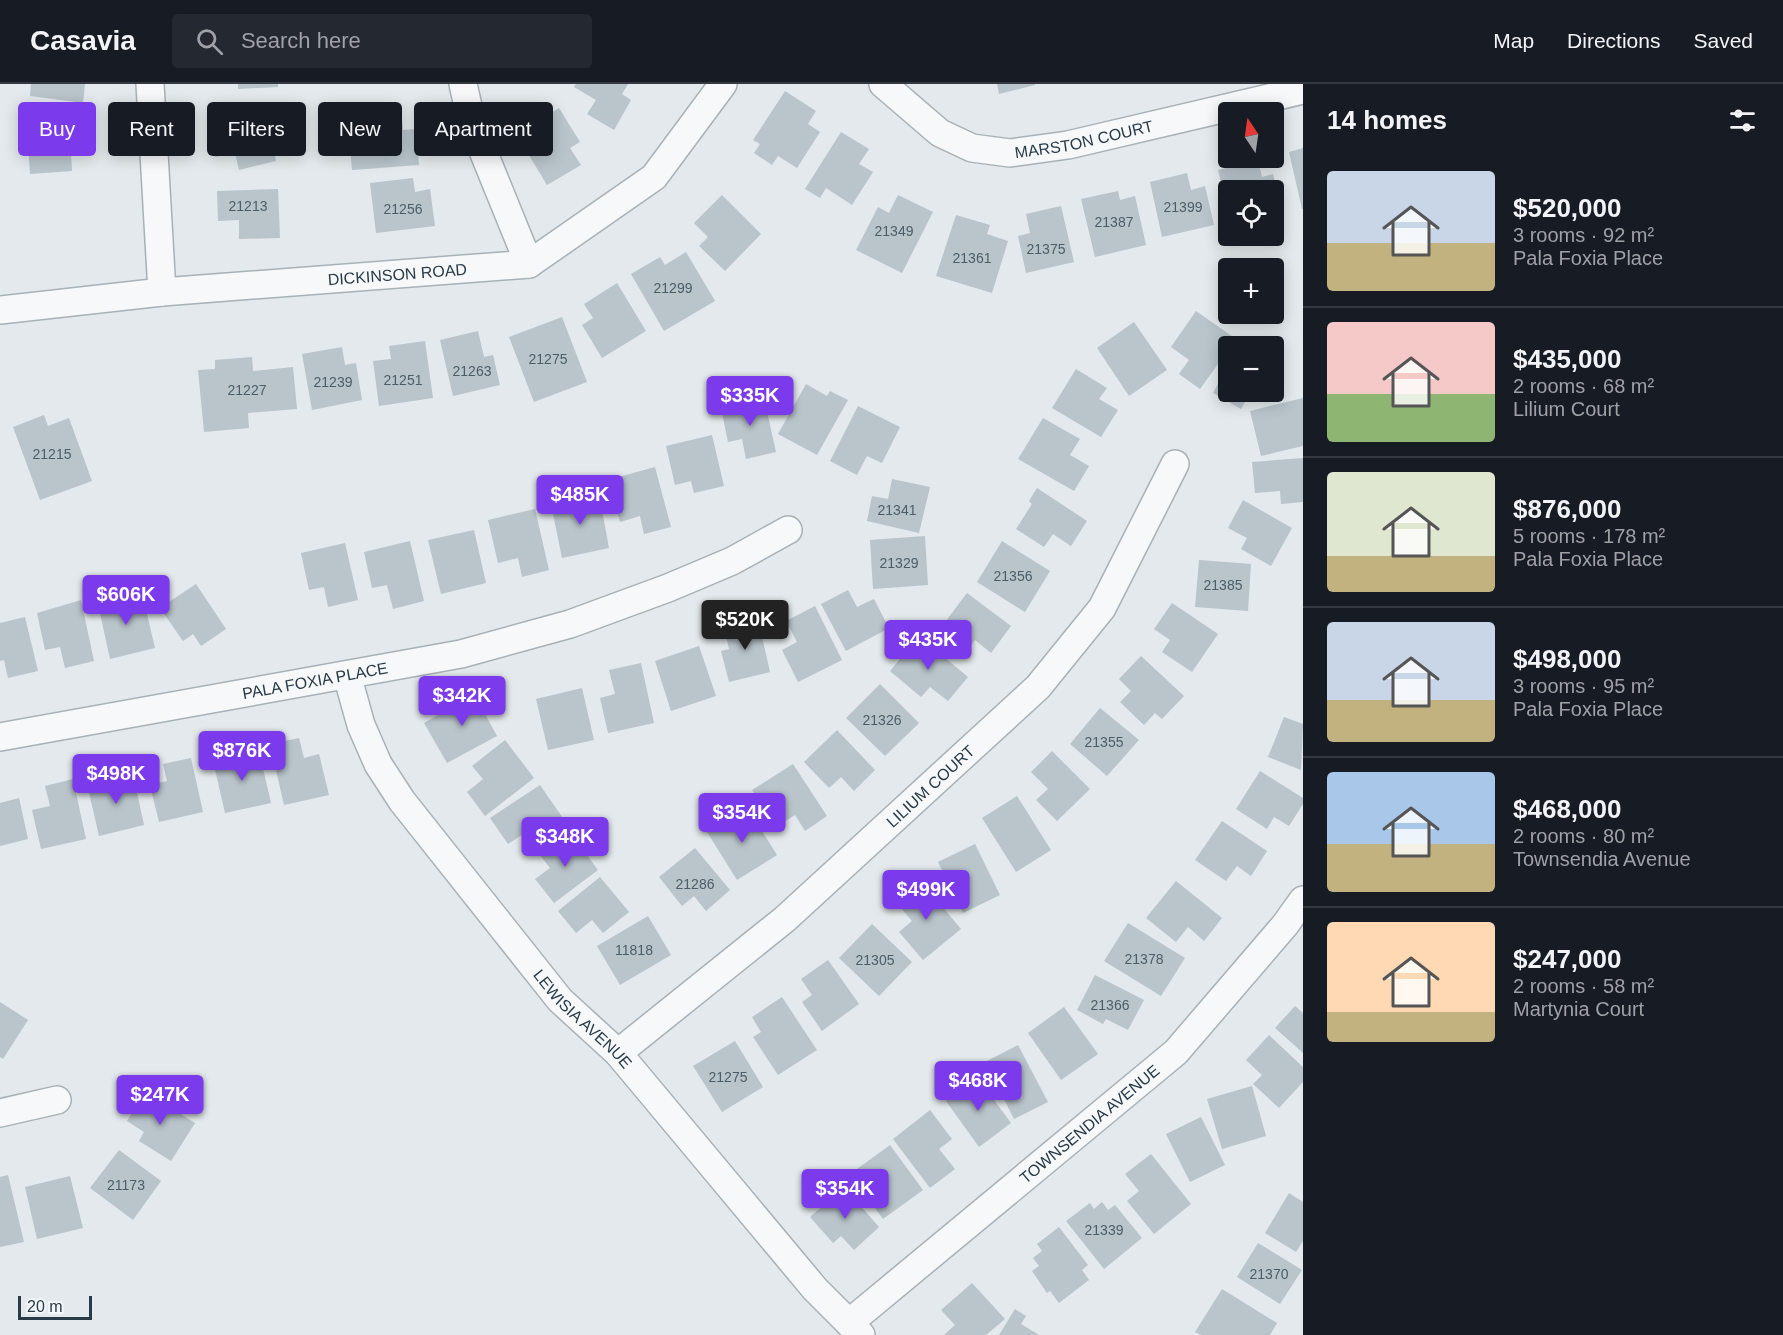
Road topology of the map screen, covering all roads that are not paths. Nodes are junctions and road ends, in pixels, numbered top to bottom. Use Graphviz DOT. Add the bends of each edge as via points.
graph roads {
  1 [pos="150,84"];
  2 [pos="463,84"];
  3 [pos="723,84"];
  4 [pos="883,84"];
  5 [pos="1303,90"];
  6 [pos="529,264"];
  7 [pos="162,292"];
  8 [pos="0,310"];
  9 [pos="1176,464"];
  10 [pos="788,530"];
  11 [pos="347,675"];
  12 [pos="0,737"];
  13 [pos="1303,900"];
  14 [pos="1294,932"];
  15 [pos="618,1053"];
  16 [pos="57,1100"];
  17 [pos="0,1113"];
  18 [pos="855,1329"];
  1 -- 7 [label="street"];
  2 -- 6 [label="street" via="472,123"];
  3 -- 6 [label="street" via="654,177"];
  4 -- 5 [label="street, MARSTON COURT" via="940,133 972,148 1010,153 1068,145"];
  6 -- 7 [label="street, DICKINSON ROAD"];
  7 -- 8 [label="street, DICKINSON ROAD"];
  9 -- 15 [label="street, LILIUM COURT" via="1102,608 1038,687 785,919"];
  10 -- 11 [label="street, PALA FOXIA PLACE" via="732,561 570,624 461,654"];
  11 -- 12 [label="street, PALA FOXIA PLACE"];
  11 -- 15 [label="street, LEWISIA AVENUE" via="361,725 378,764 402,801 560,1000"];
  13 -- 14 [label="street, TOWNSENDIA AVENUE"];
  14 -- 18 [label="street, TOWNSENDIA AVENUE" via="1176,1052"];
  15 -- 18 [label="street, LEWISIA AVENUE" via="808,1281"];
  16 -- 17 [label="street"];
}
